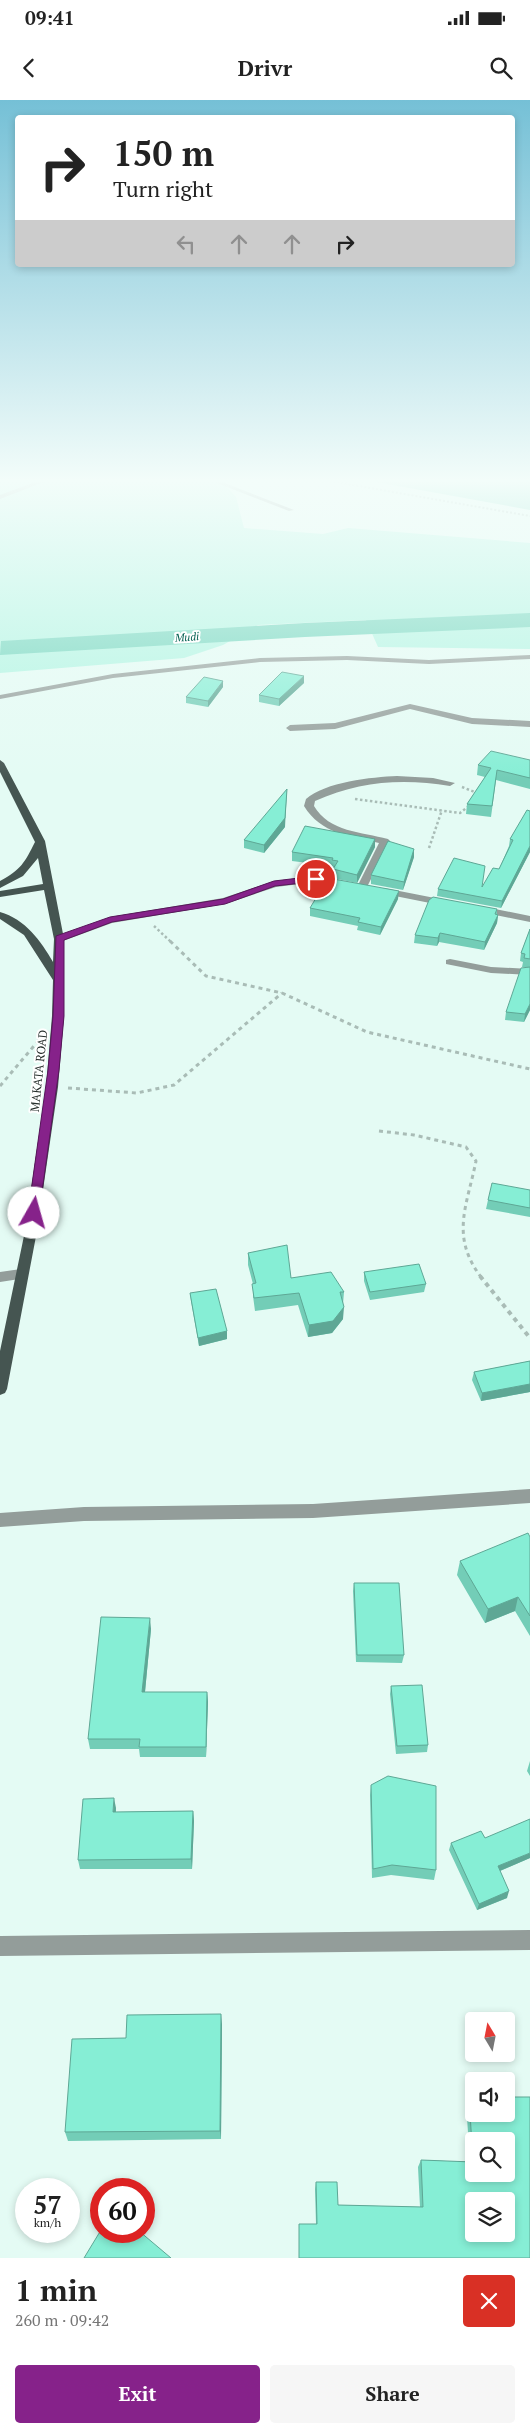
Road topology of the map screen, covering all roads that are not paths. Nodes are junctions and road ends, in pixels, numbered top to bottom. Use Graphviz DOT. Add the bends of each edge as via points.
graph roads {
  1 [pos="530,657"];
  2 [pos="0,697"];
  3 [pos="530,724"];
  4 [pos="290,728"];
  5 [pos="0,763"];
  6 [pos="450,782"];
  7 [pos="40,841"];
  8 [pos="0,885"];
  9 [pos="50,886"];
  10 [pos="362,887"];
  11 [pos="0,894"];
  12 [pos="0,915"];
  13 [pos="530,919"];
  14 [pos="59,938"];
  15 [pos="450,962"];
  16 [pos="530,972"];
  17 [pos="58,979"];
  18 [pos="21,1274"];
  19 [pos="0,1276"];
  20 [pos="0,1389"];
  21 [pos="530,1496"];
  22 [pos="0,1520"];
  23 [pos="530,1940"];
  24 [pos="0,1946"];
  1 -- 2 [label="street" via="429,662 347,658 260,660 113,676"];
  3 -- 4 [label="street" via="472,721 410,706 335,726"];
  5 -- 7 [label="main road, MAKATA ROAD"];
  6 -- 10 [label="street" via="388,778 311,799 309,806 318,821 344,832 386,842"];
  7 -- 8 [label="main road" via="29,867"];
  7 -- 9 [label="main road, MAKATA ROAD"];
  9 -- 11 [label="main road"];
  9 -- 14 [label="main road, MAKATA ROAD"];
  10 -- 13 [label="street"];
  10 -- 14 [label="street" via="316,879 274,884 225,901 110,920"];
  12 -- 17 [label="main road" via="28,932"];
  14 -- 17 [label="main road, MAKATA ROAD"];
  15 -- 16 [label="street" via="491,970"];
  17 -- 18 [label="main road, MAKATA ROAD" via="52,1087 32,1230"];
  18 -- 19 [label="street"];
  18 -- 20 [label="main road, MAKATA ROAD"];
  21 -- 22 [label="street" via="313,1511 84,1514"];
  23 -- 24 [label="street"];
}
